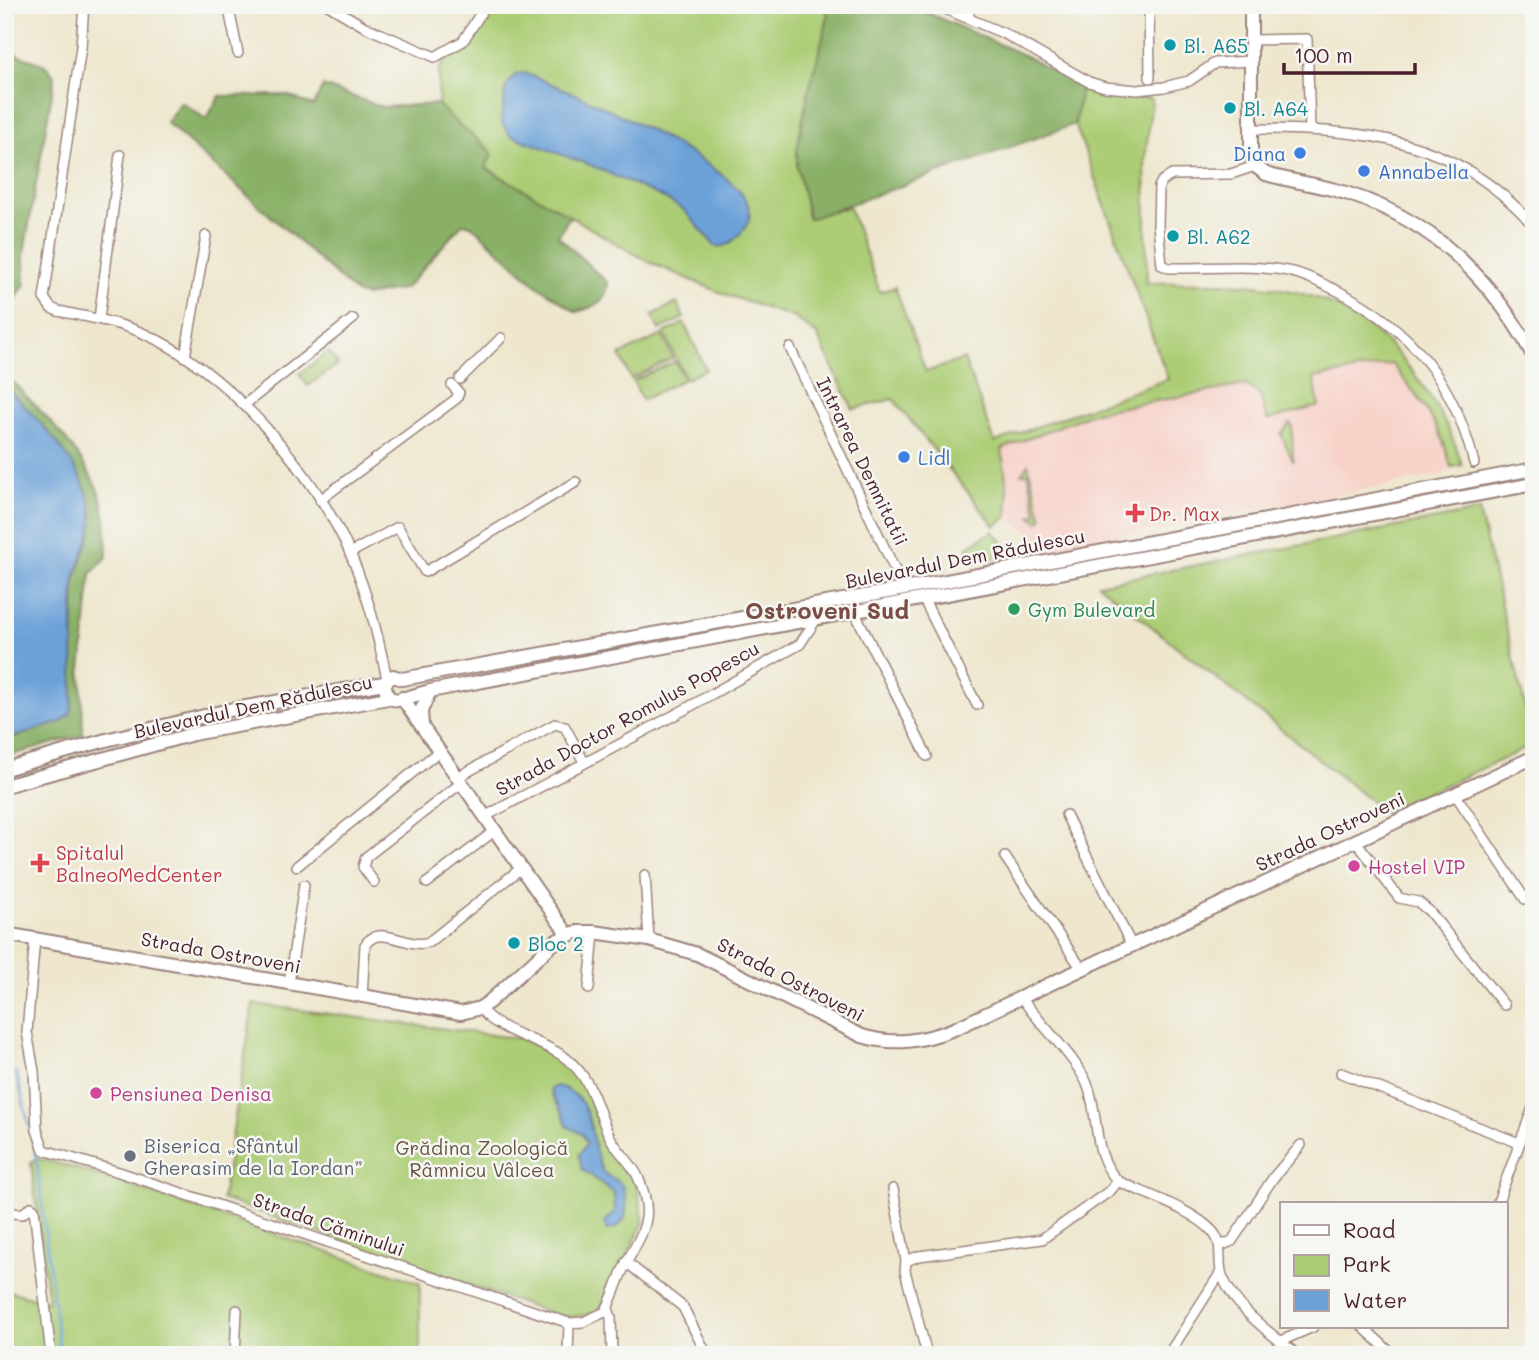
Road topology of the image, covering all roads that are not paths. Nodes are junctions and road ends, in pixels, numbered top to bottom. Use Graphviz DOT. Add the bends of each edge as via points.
graph roads {
  1 [pos="84,5"];
  2 [pos="228,5"];
  3 [pos="328,5"];
  4 [pos="486,5"];
  5 [pos="936,5"];
  6 [pos="966,5"];
  7 [pos="1149,5"];
  8 [pos="1251,5"];
  9 [pos="970,19"];
  10 [pos="1251,40"];
  11 [pos="238,53"];
  12 [pos="1251,61"];
  13 [pos="1150,78"];
  14 [pos="1251,129"];
  15 [pos="1310,129"];
  16 [pos="120,155"];
  17 [pos="1255,166"];
  18 [pos="1534,226"];
  19 [pos="206,236"];
  20 [pos="99,319"];
  21 [pos="353,319"];
  22 [pos="501,338"];
  23 [pos="790,348"];
  24 [pos="1534,356"];
  25 [pos="185,358"];
  26 [pos="244,405"];
  27 [pos="1475,463"];
  28 [pos="1534,469"];
  29 [pos="576,482"];
  30 [pos="1534,484"];
  31 [pos="320,500"];
  32 [pos="350,553"];
  33 [pos="1060,560"];
  34 [pos="1063,574"];
  35 [pos="904,589"];
  36 [pos="924,600"];
  37 [pos="855,613"];
  38 [pos="815,621"];
  39 [pos="392,679"];
  40 [pos="430,691"];
  41 [pos="403,697"];
  42 [pos="388,698"];
  43 [pos="977,705"];
  44 [pos="423,730"];
  45 [pos="438,752"];
  46 [pos="927,756"];
  47 [pos="584,762"];
  48 [pos="1532,762"];
  49 [pos="5,769"];
  50 [pos="458,781"];
  51 [pos="5,786"];
  52 [pos="1455,794"];
  53 [pos="1066,815"];
  54 [pos="484,817"];
  55 [pos="494,832"];
  56 [pos="1355,840"];
  57 [pos="1005,858"];
  58 [pos="296,866"];
  59 [pos="520,869"];
  60 [pos="645,875"];
  61 [pos="374,882"];
  62 [pos="427,883"];
  63 [pos="304,885"];
  64 [pos="1525,899"];
  65 [pos="594,932"];
  66 [pos="5,934"];
  67 [pos="568,935"];
  68 [pos="35,939"];
  69 [pos="649,940"];
  70 [pos="1132,946"];
  71 [pos="1082,969"];
  72 [pos="289,983"];
  73 [pos="589,989"];
  74 [pos="362,997"];
  75 [pos="1021,997"];
  76 [pos="1504,1005"];
  77 [pos="480,1008"];
  78 [pos="1341,1073"];
  79 [pos="1534,1105"];
  80 [pos="1519,1143"];
  81 [pos="1301,1145"];
  82 [pos="1118,1181"];
  83 [pos="893,1189"];
  84 [pos="1498,1202"];
  85 [pos="5,1212"];
  86 [pos="1220,1246"];
  87 [pos="906,1261"];
  88 [pos="626,1262"];
  89 [pos="1221,1272"];
  90 [pos="237,1310"];
  91 [pos="606,1310"];
  92 [pos="569,1323"];
  93 [pos="1312,1328"];
  94 [pos="1364,1328"];
  95 [pos="1281,1341"];
  96 [pos="51,1355"];
  97 [pos="235,1355"];
  98 [pos="568,1355"];
  99 [pos="612,1355"];
  100 [pos="707,1355"];
  101 [pos="928,1355"];
  102 [pos="1168,1355"];
  103 [pos="1297,1355"];
  104 [pos="1393,1355"];
  1 -- 20 [label="street" via="43,292 51,308"];
  2 -- 11 [label="street"];
  3 -- 4 [label="street" via="365,27 435,57 463,41"];
  5 -- 9 [label="street"];
  6 -- 9 [label="street"];
  7 -- 13 [label="street"];
  8 -- 10 [label="main road"];
  9 -- 12 [label="street" via="1105,87 1164,87 1189,81 1223,60"];
  10 -- 12 [label="main road"];
  10 -- 15 [label="street" via="1307,39"];
  12 -- 14 [label="main road"];
  14 -- 15 [label="street"];
  14 -- 17 [label="main road"];
  15 -- 18 [label="street" via="1362,132 1464,167 1500,190"];
  16 -- 20 [label="street"];
  17 -- 24 [label="main road" via="1266,174 1370,201 1412,221 1475,271 1510,315"];
  17 -- 27 [label="street" via="1231,174 1166,178 1159,187 1162,265 1293,272 1381,315 1411,341 1444,386 1461,417"];
  19 -- 25 [label="street"];
  20 -- 25 [label="street" via="148,335"];
  21 -- 26 [label="street"];
  22 -- 31 [label="street" via="456,382 456,399"];
  23 -- 35 [label="street, Intrarea Demnitatii"];
  25 -- 26 [label="street"];
  26 -- 31 [label="street"];
  28 -- 33 [label="main road, Bulevardul Dem Rădulescu"];
  29 -- 32 [label="street" via="425,572 398,527"];
  30 -- 34 [label="main road, Bulevardul Dem Rădulescu"];
  31 -- 32 [label="street"];
  32 -- 39 [label="street"];
  33 -- 34 [label="main road"];
  33 -- 35 [label="main road, Bulevardul Dem Rădulescu"];
  34 -- 36 [label="main road, Bulevardul Dem Rădulescu"];
  35 -- 39 [label="main road, Bulevardul Dem Rădulescu"];
  36 -- 37 [label="main road, Bulevardul Dem Rădulescu"];
  36 -- 43 [label="street"];
  37 -- 38 [label="main road, Bulevardul Dem Rădulescu"];
  37 -- 46 [label="street"];
  38 -- 40 [label="main road, Bulevardul Dem Rădulescu"];
  38 -- 47 [label="street, Strada Doctor Romulus Popescu" via="800,643"];
  39 -- 41 [label="main road" via="407,685"];
  39 -- 42 [label="main road, Bulevardul Dem Rădulescu" via="383,691"];
  39 -- 49 [label="main road, Bulevardul Dem Rădulescu" via="229,710"];
  40 -- 41 [label="main road, Bulevardul Dem Rădulescu"];
  40 -- 44 [label="main road" via="421,710"];
  41 -- 42 [label="main road, Bulevardul Dem Rădulescu"];
  41 -- 44 [label="main road"];
  42 -- 51 [label="main road, Bulevardul Dem Rădulescu" via="193,734"];
  44 -- 45 [label="main road"];
  45 -- 50 [label="main road"];
  45 -- 58 [label="street"];
  47 -- 50 [label="street" via="565,727 555,724"];
  47 -- 54 [label="street, Strada Doctor Romulus Popescu"];
  48 -- 52 [label="main road, Strada Ostroveni"];
  50 -- 54 [label="main road"];
  50 -- 61 [label="street" via="366,857 363,867"];
  52 -- 56 [label="main road, Strada Ostroveni"];
  52 -- 64 [label="street"];
  53 -- 70 [label="street"];
  54 -- 55 [label="main road"];
  55 -- 59 [label="main road"];
  55 -- 62 [label="street"];
  56 -- 70 [label="main road, Strada Ostroveni"];
  56 -- 76 [label="street" via="1399,898 1418,902 1429,911"];
  57 -- 71 [label="street"];
  59 -- 67 [label="main road"];
  59 -- 74 [label="street" via="429,942 415,944 379,935 369,939"];
  60 -- 69 [label="street"];
  63 -- 72 [label="street"];
  65 -- 67 [label="main road, Strada Ostroveni"];
  65 -- 69 [label="main road, Strada Ostroveni"];
  65 -- 73 [label="street"];
  66 -- 68 [label="main road, Strada Ostroveni"];
  67 -- 77 [label="main road, Strada Ostroveni" via="547,947"];
  68 -- 72 [label="main road, Strada Ostroveni"];
  68 -- 92 [label="street, Strada Căminului" via="27,1032 37,1130 44,1150"];
  69 -- 75 [label="main road, Strada Ostroveni" via="697,954 882,1042 939,1035"];
  70 -- 71 [label="main road, Strada Ostroveni"];
  71 -- 75 [label="main road, Strada Ostroveni"];
  72 -- 74 [label="main road, Strada Ostroveni"];
  74 -- 77 [label="main road, Strada Ostroveni" via="448,1012"];
  75 -- 82 [label="street" via="1085,1078 1101,1155"];
  77 -- 88 [label="street" via="491,1020 567,1059 591,1087 611,1140 642,1187 646,1224"];
  78 -- 80 [label="street"];
  79 -- 80 [label="street"];
  80 -- 84 [label="street"];
  81 -- 86 [label="street" via="1232,1241"];
  82 -- 86 [label="street" via="1193,1217 1212,1231"];
  82 -- 87 [label="street" via="1042,1239"];
  83 -- 87 [label="street"];
  85 -- 96 [label="street" via="22,1214 34,1209"];
  86 -- 89 [label="street"];
  87 -- 101 [label="street"];
  88 -- 91 [label="street"];
  88 -- 100 [label="street" via="683,1307"];
  89 -- 95 [label="street" via="1253,1320"];
  89 -- 102 [label="street"];
  90 -- 97 [label="street"];
  91 -- 92 [label="street" via="583,1322"];
  91 -- 99 [label="street" via="611,1318"];
  92 -- 98 [label="street"];
  93 -- 95 [label="street"];
  94 -- 104 [label="street"];
  95 -- 103 [label="street"];
}
